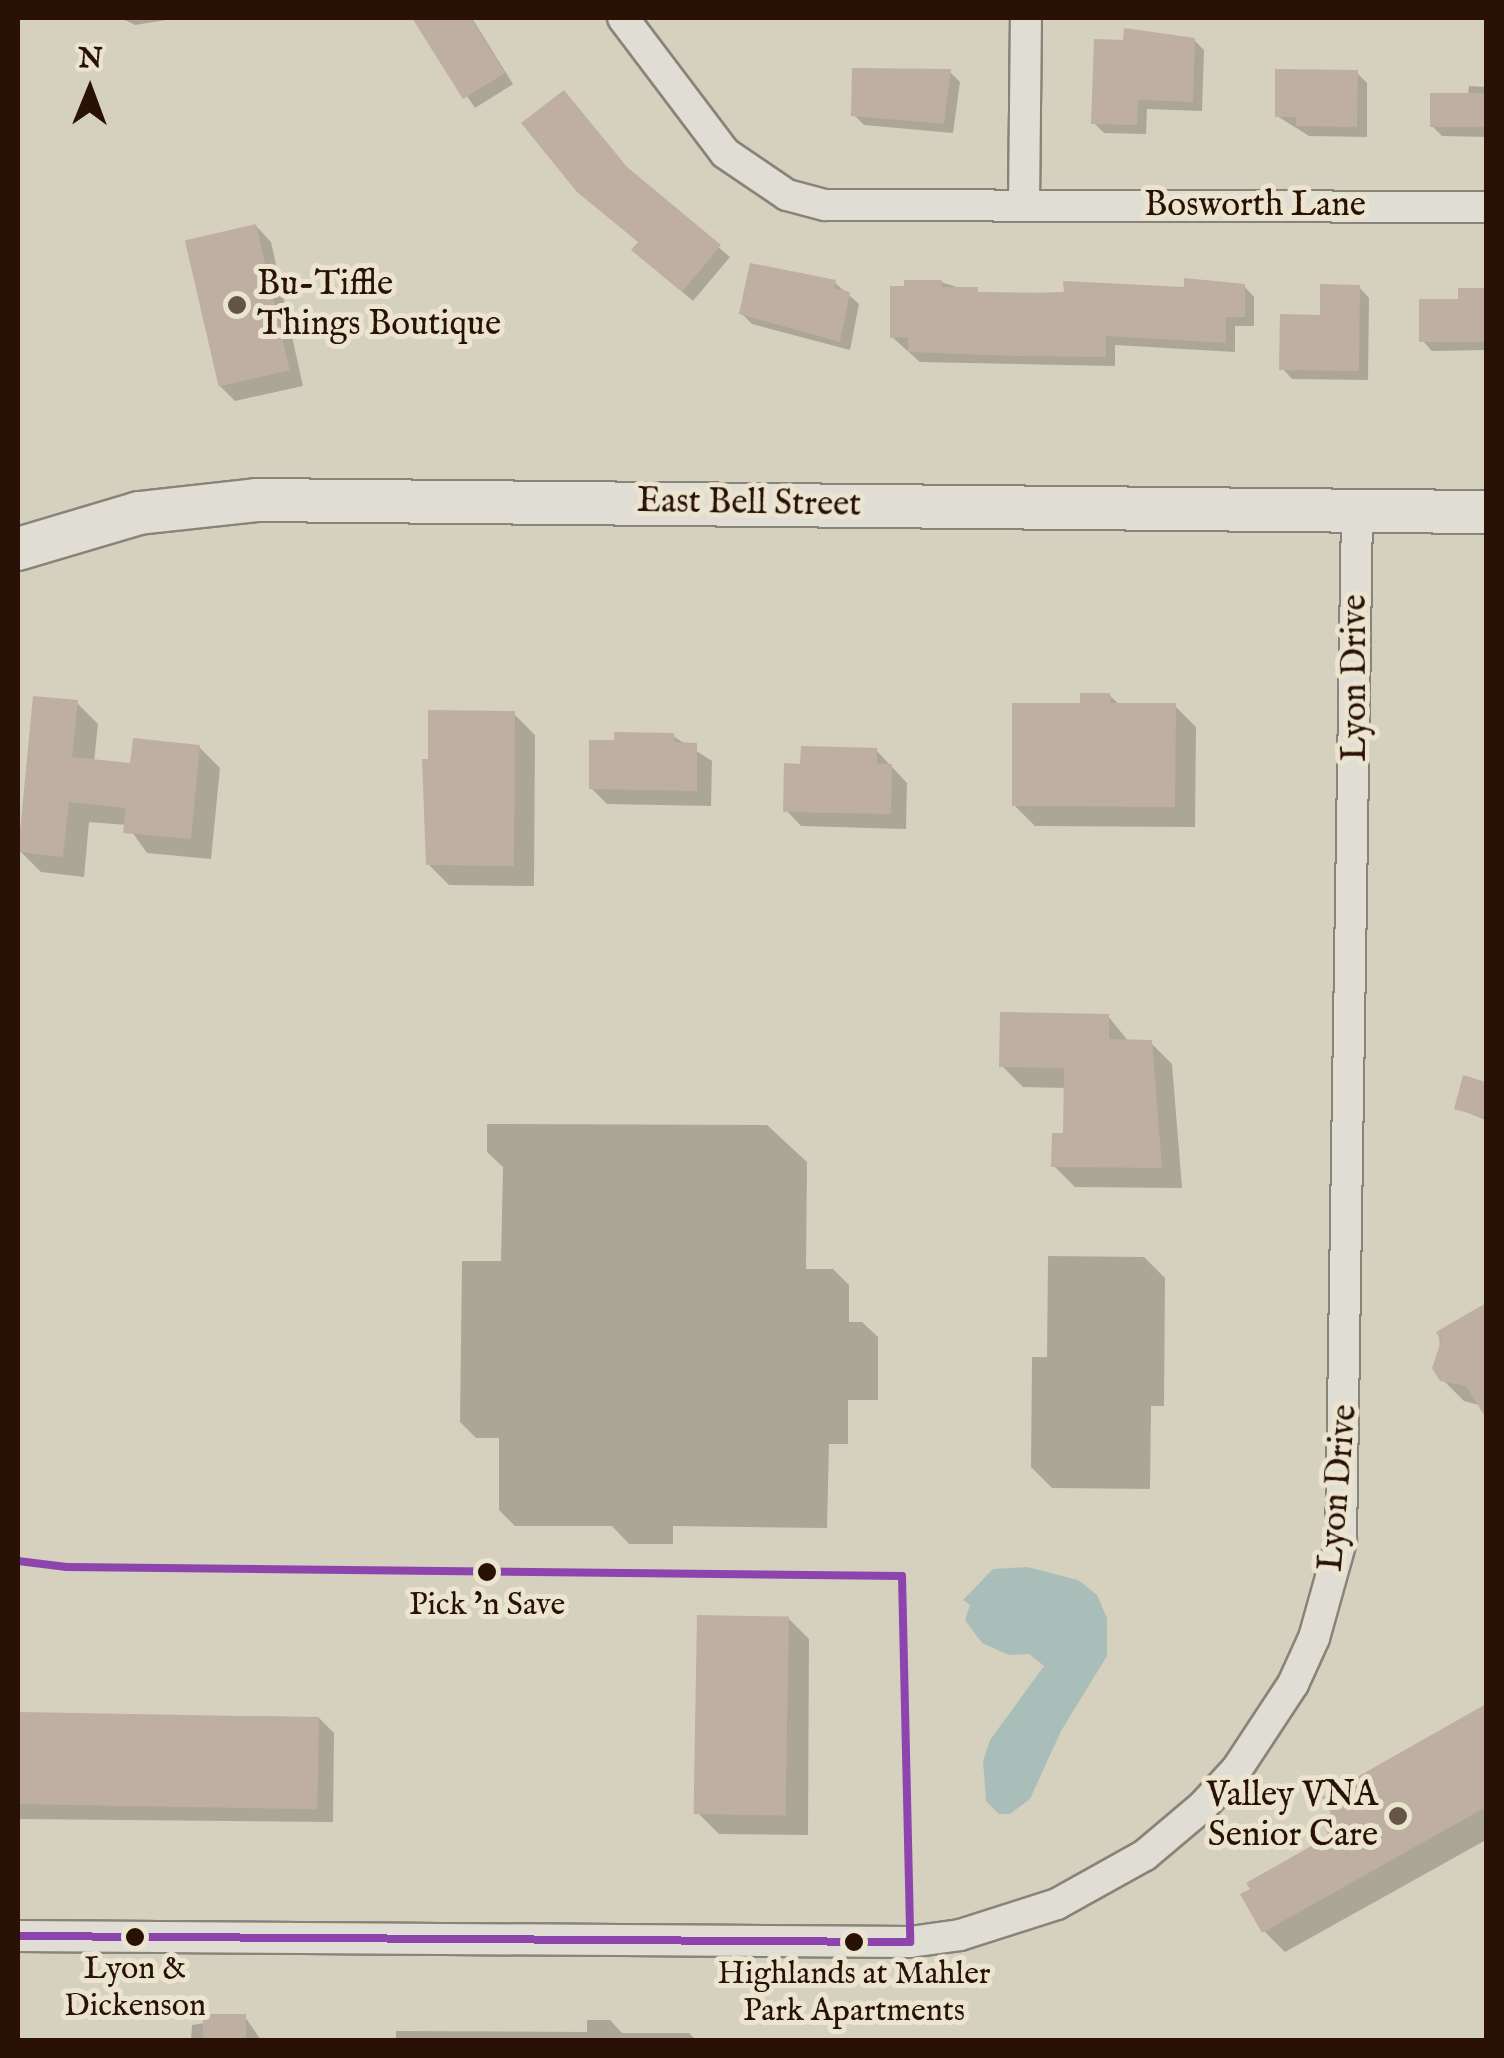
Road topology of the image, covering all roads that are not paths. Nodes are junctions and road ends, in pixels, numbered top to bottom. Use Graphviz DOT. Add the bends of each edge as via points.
graph roads {
  1 [pos="624,18"];
  2 [pos="1026,18"];
  3 [pos="1024,204"];
  4 [pos="1486,207"];
  5 [pos="1357,510"];
  6 [pos="1486,512"];
  7 [pos="18,549"];
  8 [pos="18,1936"];
  1 -- 3 [label="street, Bosworth Lane" via="725,153 786,196 855,207"];
  2 -- 3 [label="street"];
  3 -- 4 [label="street, Bosworth Lane"];
  5 -- 6 [label="main road, East Bell Street"];
  5 -- 7 [label="main road, East Bell Street" via="256,500 139,513"];
  5 -- 8 [label="street, Lyon Drive" via="1343,1524 1330,1590 1292,1684 1237,1769 1203,1806 1145,1855 1056,1904 960,1935 910,1942"];
}
